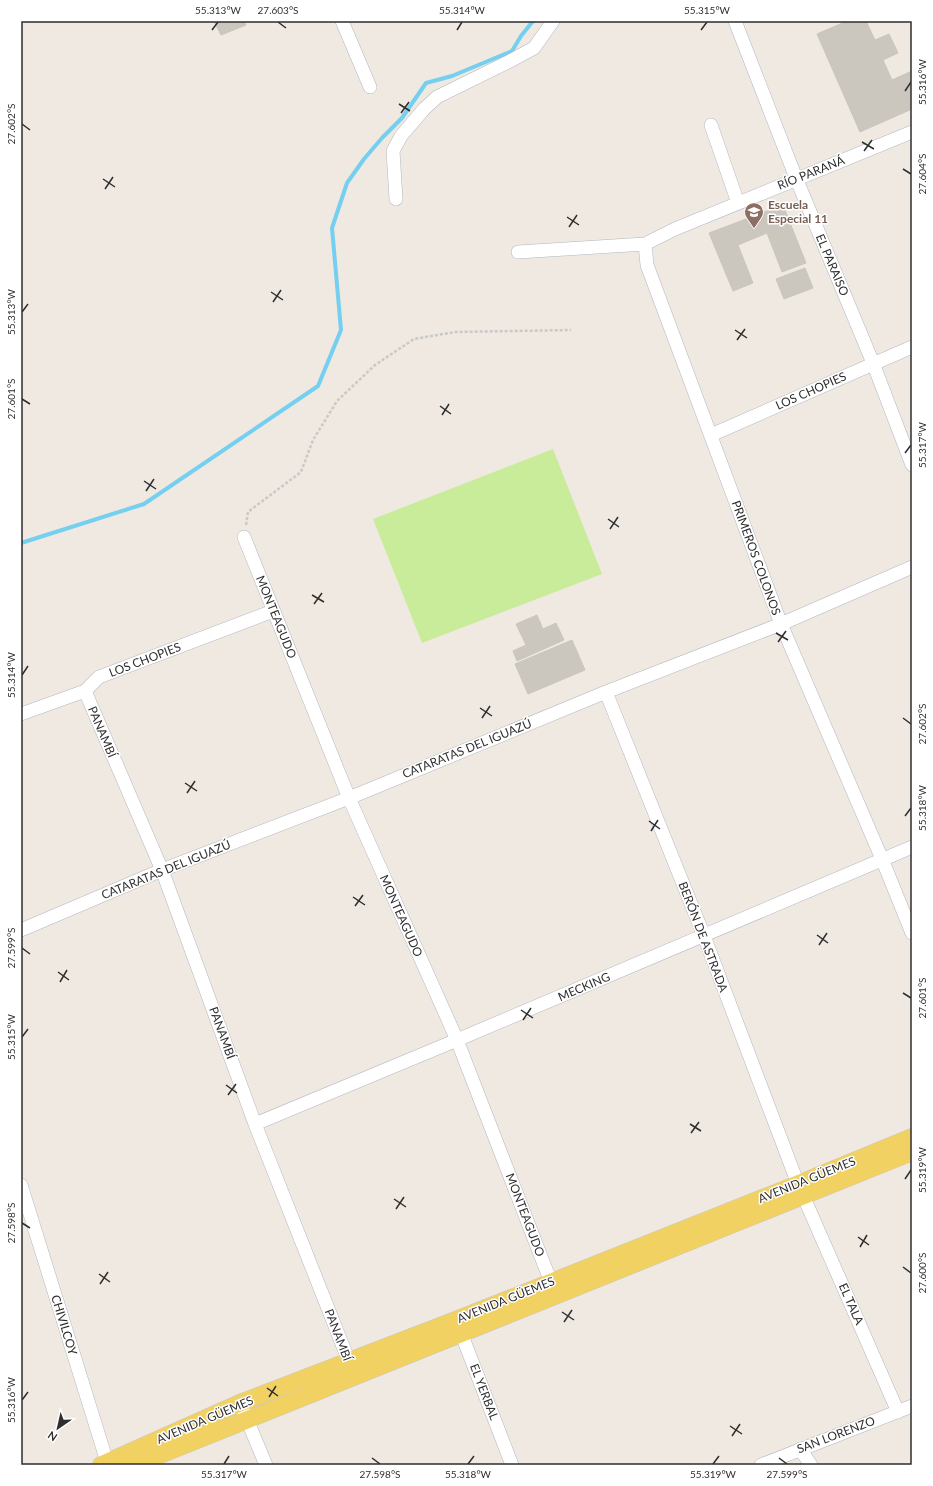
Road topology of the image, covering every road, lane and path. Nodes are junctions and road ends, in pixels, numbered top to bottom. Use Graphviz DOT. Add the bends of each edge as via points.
graph roads {
  1 [pos="342,21"];
  2 [pos="553,21"];
  3 [pos="735,21"];
  4 [pos="370,87"];
  5 [pos="711,125"];
  6 [pos="912,132"];
  7 [pos="796,178"];
  8 [pos="396,199"];
  9 [pos="738,203"];
  10 [pos="645,244"];
  11 [pos="518,252"];
  12 [pos="571,330"];
  13 [pos="912,347"];
  14 [pos="873,363"];
  15 [pos="711,436"];
  16 [pos="912,465"];
  17 [pos="244,537"];
  18 [pos="912,567"];
  19 [pos="273,611"];
  20 [pos="780,624"];
  21 [pos="84,691"];
  22 [pos="606,692"];
  23 [pos="21,714"];
  24 [pos="349,798"];
  25 [pos="912,847"];
  26 [pos="882,859"];
  27 [pos="162,870"];
  28 [pos="21,930"];
  29 [pos="912,933"];
  30 [pos="704,936"];
  31 [pos="457,1040"];
  32 [pos="255,1124"];
  33 [pos="912,1137"];
  34 [pos="912,1152"];
  35 [pos="21,1186"];
  36 [pos="801,1190"];
  37 [pos="554,1289"];
  38 [pos="458,1327"];
  39 [pos="351,1369"];
  40 [pos="240,1404"];
  41 [pos="912,1406"];
  42 [pos="898,1412"];
  43 [pos="246,1420"];
  44 [pos="800,1449"];
  45 [pos="105,1464"];
  46 [pos="135,1465"];
  47 [pos="266,1465"];
  48 [pos="512,1465"];
  49 [pos="761,1465"];
  50 [pos="811,1465"];
  1 -- 4 [label="street"];
  2 -- 8 [label="street" via="534,48 437,97 424,109 401,136 393,151"];
  3 -- 7 [label="street, EL PARAISO"];
  5 -- 9 [label="street"];
  6 -- 7 [label="street, RÍO PARANÁ"];
  7 -- 9 [label="street, RÍO PARANÁ"];
  7 -- 14 [label="street, EL PARAISO"];
  9 -- 10 [label="street, RÍO PARANÁ"];
  10 -- 11 [label="street"];
  10 -- 15 [label="street, PRIMEROS COLONOS" via="647,265"];
  12 -- 17 [label="path" via="455,332 414,340 375,365 337,401 313,440 301,472 248,512"];
  13 -- 14 [label="street, LOS CHOPIES"];
  14 -- 15 [label="street, LOS CHOPIES"];
  14 -- 16 [label="street, EL PARAISO"];
  15 -- 20 [label="street, PRIMEROS COLONOS"];
  17 -- 19 [label="street, MONTEAGUDO"];
  18 -- 20 [label="street, CATARATAS DEL IGUAZÚ"];
  19 -- 21 [label="street, LOS CHOPIES" via="99,677"];
  19 -- 24 [label="street, MONTEAGUDO"];
  20 -- 22 [label="street, CATARATAS DEL IGUAZÚ"];
  20 -- 26 [label="street, PRIMEROS COLONOS"];
  21 -- 23 [label="street, LOS CHOPIES"];
  21 -- 27 [label="street, PANAMBÍ"];
  22 -- 24 [label="street, CATARATAS DEL IGUAZÚ"];
  22 -- 30 [label="street, BERÓN DE ASTRADA"];
  24 -- 27 [label="street, CATARATAS DEL IGUAZÚ"];
  24 -- 31 [label="street, MONTEAGUDO"];
  25 -- 26 [label="street, MECKING"];
  26 -- 29 [label="street, PRIMEROS COLONOS"];
  26 -- 30 [label="street, MECKING"];
  27 -- 28 [label="street, CATARATAS DEL IGUAZÚ"];
  27 -- 32 [label="street, PANAMBÍ"];
  30 -- 31 [label="street, MECKING"];
  30 -- 36 [label="street, BERÓN DE ASTRADA"];
  31 -- 32 [label="street, MECKING"];
  31 -- 37 [label="street, MONTEAGUDO"];
  32 -- 39 [label="street, PANAMBÍ"];
  33 -- 36 [label="main road, AVENIDA GÜEMES"];
  34 -- 36 [label="main road, AVENIDA GÜEMES"];
  35 -- 45 [label="street, CHIVILCOY"];
  36 -- 37 [label="main road, AVENIDA GÜEMES"];
  36 -- 42 [label="street, EL TALA"];
  37 -- 38 [label="main road, AVENIDA GÜEMES"];
  38 -- 39 [label="main road, AVENIDA GÜEMES"];
  38 -- 48 [label="street, EL YERBAL"];
  39 -- 40 [label="main road, AVENIDA GÜEMES"];
  39 -- 43 [label="main road, AVENIDA GÜEMES"];
  40 -- 43 [label="street"];
  40 -- 45 [label="main road, AVENIDA GÜEMES"];
  41 -- 42 [label="street, SAN LORENZO"];
  42 -- 44 [label="street, SAN LORENZO"];
  43 -- 46 [label="main road, AVENIDA GÜEMES"];
  43 -- 47 [label="street"];
  44 -- 49 [label="street, SAN LORENZO"];
  44 -- 50 [label="street"];
}
